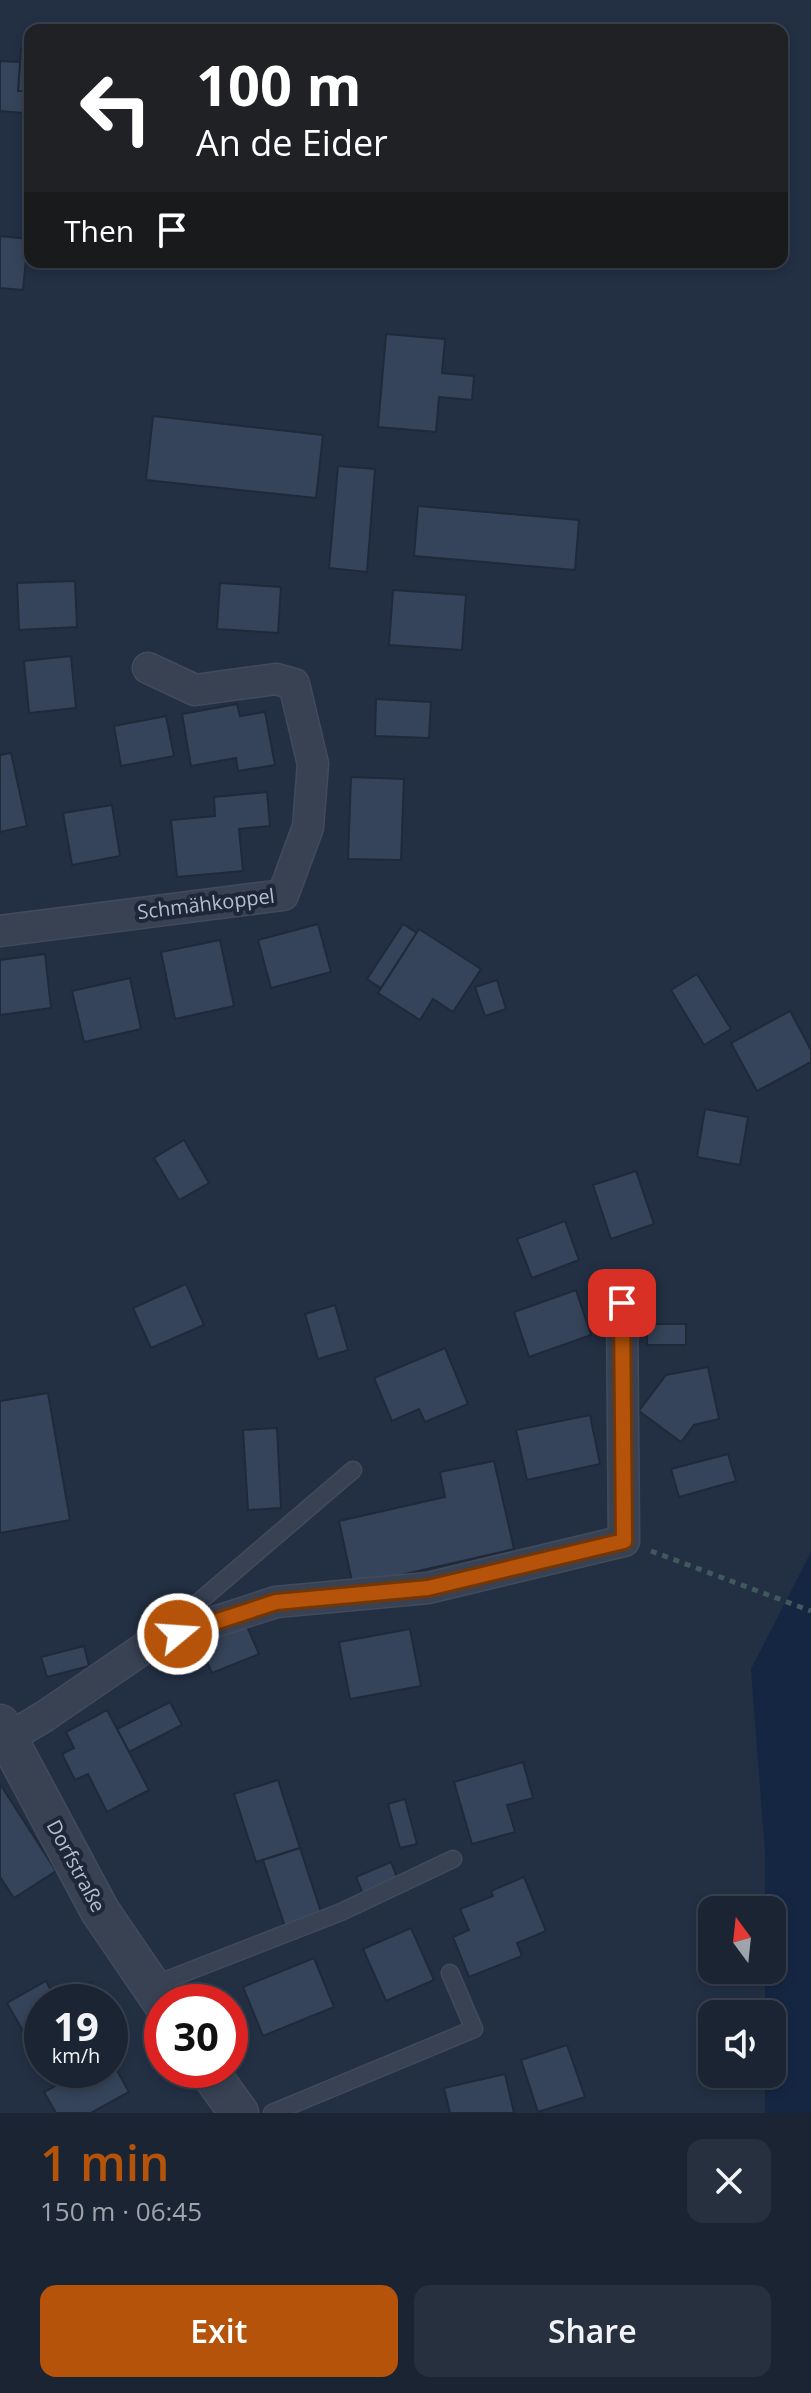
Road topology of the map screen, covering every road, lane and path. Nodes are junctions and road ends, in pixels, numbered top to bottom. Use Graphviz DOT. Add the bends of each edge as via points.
graph roads {
  1 [pos="148,668"];
  2 [pos="0,931"];
  3 [pos="622,1303"];
  4 [pos="353,1470"];
  5 [pos="624,1541"];
  6 [pos="811,1611"];
  7 [pos="153,1642"];
  8 [pos="3,1735"];
  9 [pos="453,1859"];
  10 [pos="450,1973"];
  11 [pos="149,1984"];
  12 [pos="179,1984"];
  13 [pos="223,2088"];
  14 [pos="244,2112"];
  1 -- 2 [label="street, Schmähkoppel" via="195,690 276,679 294,684 313,764 308,827 283,895"];
  3 -- 5 [label="street"];
  4 -- 7 [label="lane"];
  5 -- 6 [label="path"];
  5 -- 7 [label="street" via="428,1588 276,1602"];
  7 -- 8 [label="street" via="45,1716"];
  8 -- 11 [label="street, Dorfstraße" via="100,1911"];
  9 -- 12 [label="lane"];
  10 -- 14 [label="lane" via="474,2029"];
  13 -- 14 [label="street"];
}
